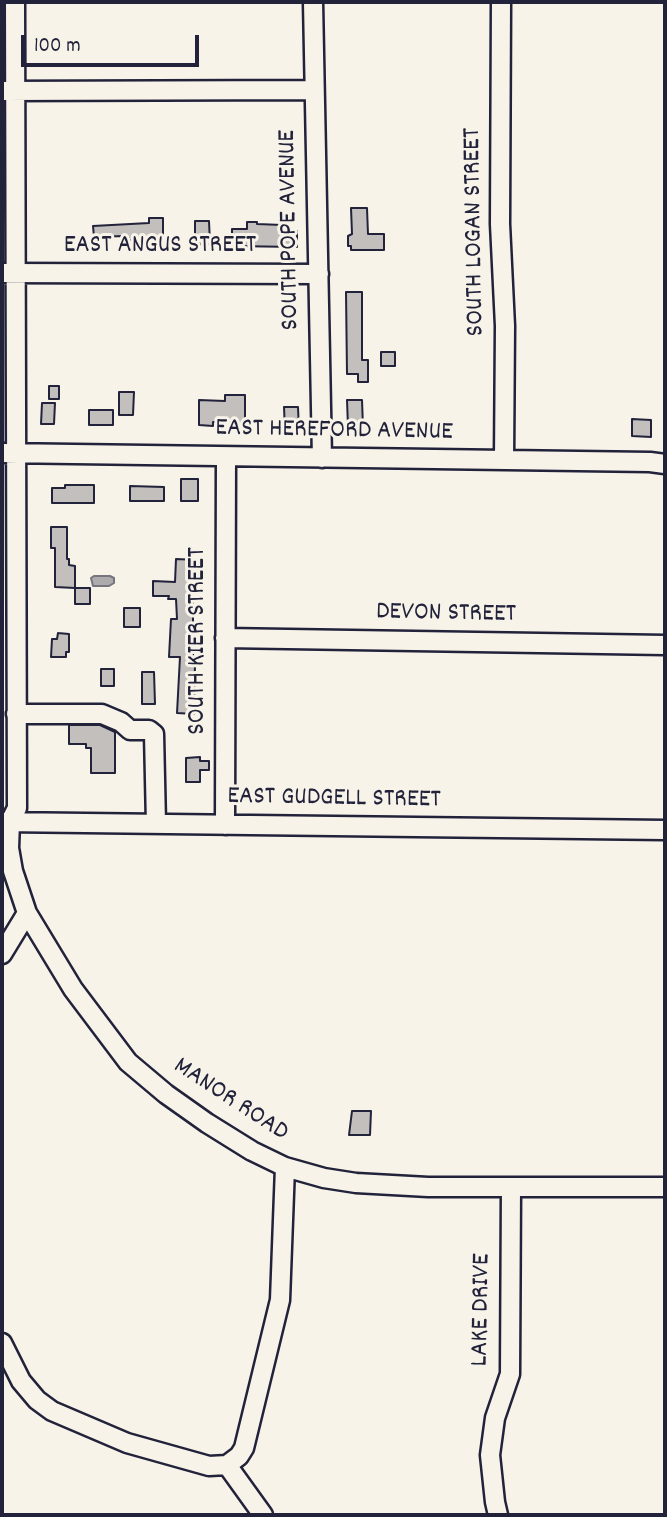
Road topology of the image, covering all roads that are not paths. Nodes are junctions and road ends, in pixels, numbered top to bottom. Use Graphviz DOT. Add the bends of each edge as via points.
graph roads {
  1 [pos="15,2"];
  2 [pos="313,2"];
  3 [pos="501,2"];
  4 [pos="314,90"];
  5 [pos="8,91"];
  6 [pos="9,273"];
  7 [pos="318,274"];
  8 [pos="9,454"];
  9 [pos="226,457"];
  10 [pos="322,458"];
  11 [pos="504,460"];
  12 [pos="665,464"];
  13 [pos="9,629"];
  14 [pos="225,638"];
  15 [pos="665,645"];
  16 [pos="16,714"];
  17 [pos="6,822"];
  18 [pos="156,824"];
  19 [pos="225,825"];
  20 [pos="665,830"];
  21 [pos="27,913"];
  22 [pos="2,954"];
  23 [pos="285,1167"];
  24 [pos="511,1187"];
  25 [pos="665,1187"];
  26 [pos="2,1343"];
  27 [pos="228,1465"];
  28 [pos="263,1515"];
  29 [pos="498,1515"];
  1 -- 5 [label="street, MANOR ROAD"];
  2 -- 4 [label="street, SOUTH POPE AVENUE"];
  3 -- 11 [label="street, SOUTH LOGAN STREET"];
  4 -- 5 [label="street"];
  4 -- 7 [label="street, SOUTH POPE AVENUE"];
  5 -- 6 [label="street, MANOR ROAD"];
  6 -- 7 [label="street, EAST ANGUS STREET"];
  6 -- 8 [label="street, MANOR ROAD"];
  7 -- 10 [label="street, SOUTH POPE AVENUE"];
  8 -- 9 [label="street, EAST HEREFORD AVENUE"];
  8 -- 13 [label="street, MANOR ROAD"];
  9 -- 10 [label="street, EAST HEREFORD AVENUE"];
  9 -- 14 [label="street, SOUTH KIER STREET"];
  10 -- 11 [label="street, EAST HEREFORD AVENUE"];
  11 -- 12 [label="street, EAST HEREFORD AVENUE"];
  13 -- 16 [label="street, MANOR ROAD"];
  14 -- 15 [label="street, DEVON STREET"];
  14 -- 19 [label="street, SOUTH KIER STREET"];
  16 -- 17 [label="street, MANOR ROAD" via="17,808"];
  16 -- 18 [label="street" via="102,714 130,730 149,730 154,734"];
  17 -- 18 [label="street, EAST GUDGELL STREET"];
  17 -- 21 [label="street, MANOR ROAD" via="13,871"];
  18 -- 19 [label="street, EAST GUDGELL STREET"];
  19 -- 20 [label="street, EAST GUDGELL STREET"];
  21 -- 22 [label="street"];
  21 -- 23 [label="street, MANOR ROAD" via="73,989 128,1062 207,1123"];
  23 -- 24 [label="street, MANOR ROAD" via="356,1183"];
  23 -- 27 [label="street" via="280,1300 244,1448"];
  24 -- 25 [label="street, MANOR ROAD"];
  24 -- 29 [label="street, LAKE DRIVE" via="510,1374 495,1418 491,1455"];
  26 -- 27 [label="street" via="21,1381 52,1411 127,1443 208,1466"];
  27 -- 28 [label="street"];
}
